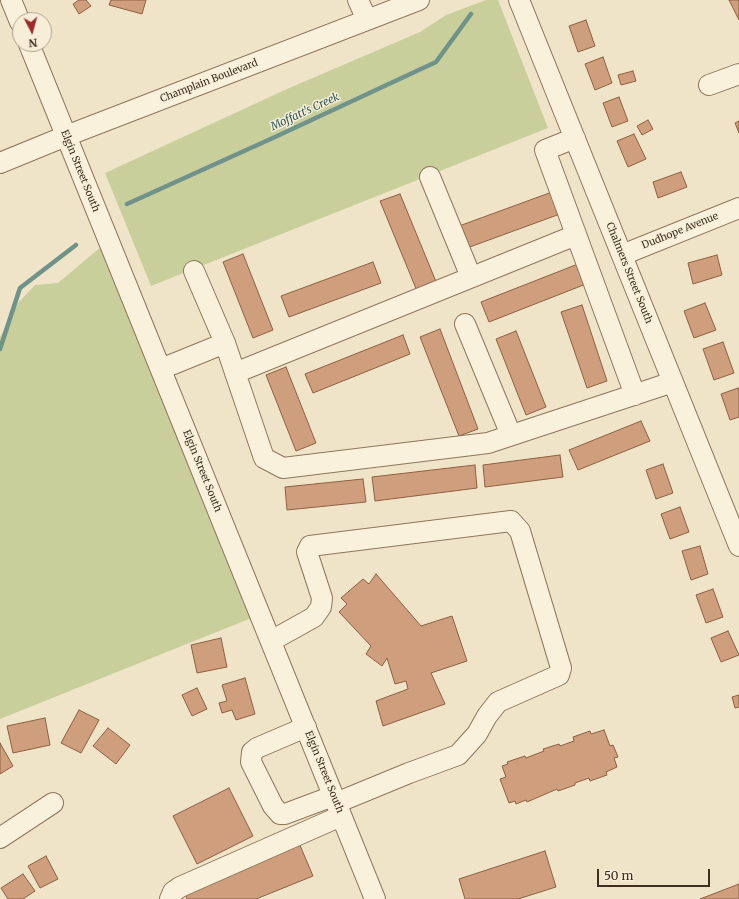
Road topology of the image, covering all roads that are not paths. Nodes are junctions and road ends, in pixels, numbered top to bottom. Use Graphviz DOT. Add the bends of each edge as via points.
graph roads {
  1 [pos="11,0"];
  2 [pos="358,0"];
  3 [pos="419,0"];
  4 [pos="519,0"];
  5 [pos="16,12"];
  6 [pos="367,20"];
  7 [pos="32,52"];
  8 [pos="739,74"];
  9 [pos="709,85"];
  10 [pos="66,136"];
  11 [pos="575,138"];
  12 [pos="0,163"];
  13 [pos="430,177"];
  14 [pos="739,208"];
  15 [pos="576,235"];
  16 [pos="622,255"];
  17 [pos="194,271"];
  18 [pos="471,277"];
  19 [pos="464,324"];
  20 [pos="225,343"];
  21 [pos="161,369"];
  22 [pos="235,373"];
  23 [pos="673,382"];
  24 [pos="635,395"];
  25 [pos="511,434"];
  26 [pos="739,546"];
  27 [pos="271,641"];
  28 [pos="306,727"];
  29 [pos="53,804"];
  30 [pos="337,805"];
  31 [pos="0,838"];
  32 [pos="170,899"];
  33 [pos="375,899"];
  1 -- 5 [label="street"];
  2 -- 6 [label="street"];
  3 -- 6 [label="street, Champlain Boulevard"];
  4 -- 11 [label="street, Chalmers Street South"];
  6 -- 10 [label="street, Champlain Boulevard"];
  7 -- 10 [label="street, Elgin Street South"];
  8 -- 9 [label="street"];
  10 -- 12 [label="street, Champlain Boulevard"];
  10 -- 21 [label="street, Elgin Street South"];
  11 -- 15 [label="street" via="545,150"];
  11 -- 16 [label="street, Chalmers Street South"];
  13 -- 18 [label="street"];
  14 -- 16 [label="street, Dudhope Avenue"];
  15 -- 18 [label="street"];
  15 -- 24 [label="street"];
  16 -- 23 [label="street, Chalmers Street South"];
  17 -- 20 [label="street"];
  18 -- 22 [label="street"];
  19 -- 25 [label="street"];
  20 -- 21 [label="street"];
  20 -- 22 [label="street"];
  21 -- 27 [label="street, Elgin Street South"];
  22 -- 25 [label="street" via="264,458 283,468 488,443"];
  23 -- 24 [label="street"];
  23 -- 26 [label="street, Chalmers Street South"];
  24 -- 25 [label="street"];
  27 -- 28 [label="street, Elgin Street South"];
  27 -- 30 [label="street" via="314,617 321,607 322,598 307,552 310,546 511,521 520,531 561,668 559,675 498,702 477,734 458,755 409,773"];
  28 -- 30 [label="street, Elgin Street South"];
  28 -- 30 [label="street" via="257,748 252,752 251,762 273,806 280,814"];
  29 -- 31 [label="street"];
  30 -- 32 [label="street" via="180,887 173,892"];
  30 -- 33 [label="street, Elgin Street South"];
}
